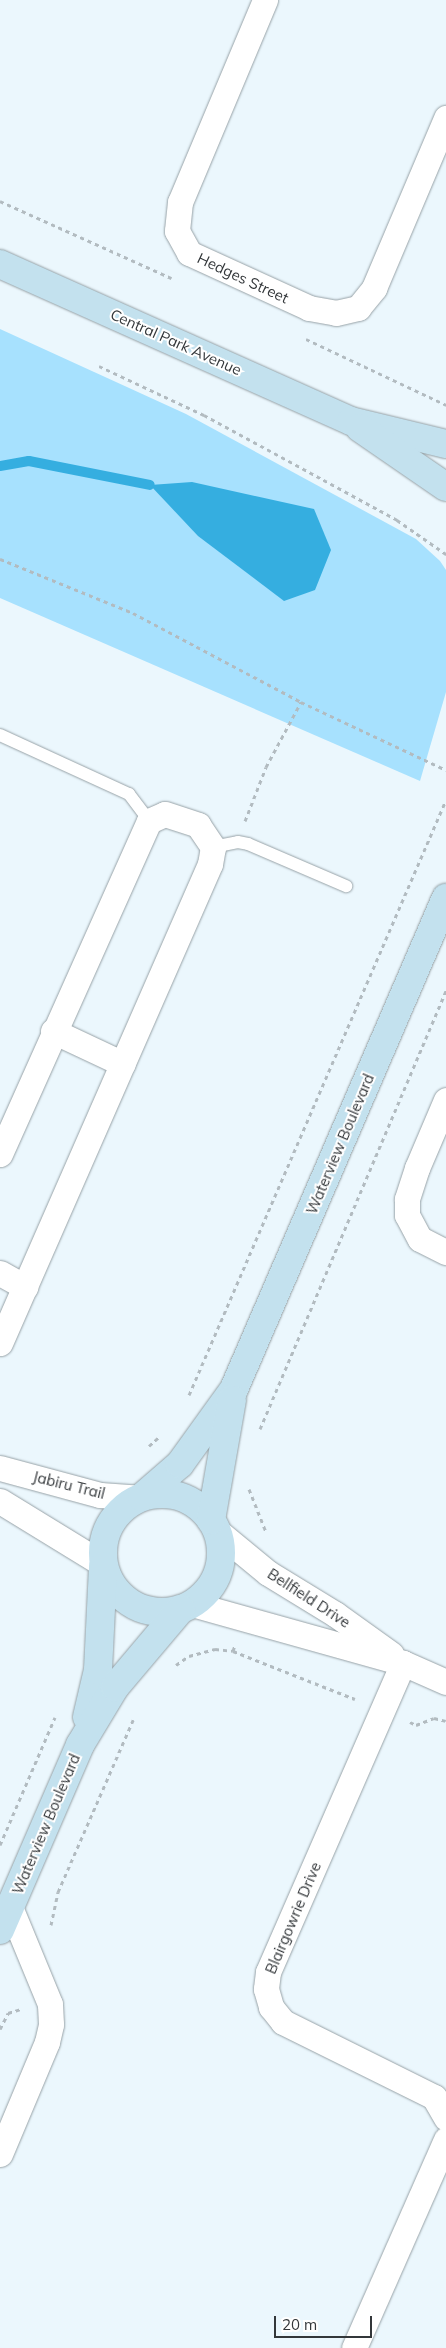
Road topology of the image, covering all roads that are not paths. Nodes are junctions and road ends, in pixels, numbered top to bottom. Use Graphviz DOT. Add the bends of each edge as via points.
graph roads {
  1 [pos="265,0"];
  2 [pos="446,118"];
  3 [pos="0,264"];
  4 [pos="351,421"];
  5 [pos="446,444"];
  6 [pos="446,487"];
  7 [pos="0,735"];
  8 [pos="149,821"];
  9 [pos="214,846"];
  10 [pos="346,886"];
  11 [pos="446,898"];
  12 [pos="54,1031"];
  13 [pos="123,1064"];
  14 [pos="446,1100"];
  15 [pos="0,1154"];
  16 [pos="446,1252"];
  17 [pos="0,1273"];
  18 [pos="24,1287"];
  19 [pos="0,1344"];
  20 [pos="234,1389"];
  21 [pos="0,1468"];
  22 [pos="42,1478"];
  23 [pos="140,1497"];
  24 [pos="0,1501"];
  25 [pos="22,1515"];
  26 [pos="214,1525"];
  27 [pos="103,1565"];
  28 [pos="186,1607"];
  29 [pos="403,1663"];
  30 [pos="446,1682"];
  31 [pos="80,1745"];
  32 [pos="5,1919"];
  33 [pos="446,2118"];
  34 [pos="446,2139"];
  35 [pos="0,2154"];
  36 [pos="354,2348"];
  1 -- 2 [label="street, Hedges Street" via="180,202 177,231 189,253 309,308 336,314 358,308 374,288"];
  3 -- 4 [label="street, Central Park Avenue"];
  4 -- 5 [label="street, Central Park Avenue"];
  4 -- 6 [label="street, Central Park Avenue"];
  7 -- 8 [label="lane" via="129,794"];
  8 -- 9 [label="street" via="165,814 177,815 198,825"];
  8 -- 12 [label="street"];
  9 -- 10 [label="lane" via="238,842"];
  9 -- 13 [label="street" via="210,864"];
  11 -- 20 [label="street, Waterview Boulevard"];
  12 -- 13 [label="street"];
  12 -- 15 [label="street"];
  13 -- 18 [label="street"];
  14 -- 16 [label="street" via="417,1168 407,1199 407,1215 420,1239"];
  17 -- 18 [label="street"];
  18 -- 19 [label="street"];
  20 -- 23 [label="street, Waterview Boulevard" via="180,1464"];
  20 -- 26 [label="street, Waterview Boulevard"];
  21 -- 22 [label="street, Jabiru Trail"];
  22 -- 23 [label="street, Jabiru Trail" via="100,1495"];
  22 -- 25 [label="street"];
  23 -- 26 [label="street" via="180,1496 198,1506"];
  23 -- 27 [label="street" via="122,1508 109,1524 103,1544"];
  24 -- 25 [label="street"];
  25 -- 27 [label="street"];
  26 -- 28 [label="street" via="220,1564 210,1587"];
  26 -- 29 [label="street, Bellfield Drive" via="268,1574 336,1614"];
  27 -- 28 [label="street" via="111,1584 124,1599 161,1613"];
  27 -- 31 [label="street, Waterview Boulevard" via="98,1670"];
  28 -- 29 [label="street, Bellfield Drive"];
  28 -- 31 [label="street, Waterview Boulevard" via="115,1687"];
  29 -- 30 [label="street, Bellfield Drive"];
  29 -- 33 [label="street, Blairgowrie Drive" via="271,1965 266,1989 271,2008 283,2022 434,2097"];
  31 -- 32 [label="street, Waterview Boulevard"];
  32 -- 35 [label="street" via="50,2004 51,2024 47,2042"];
  34 -- 36 [label="street"];
}
